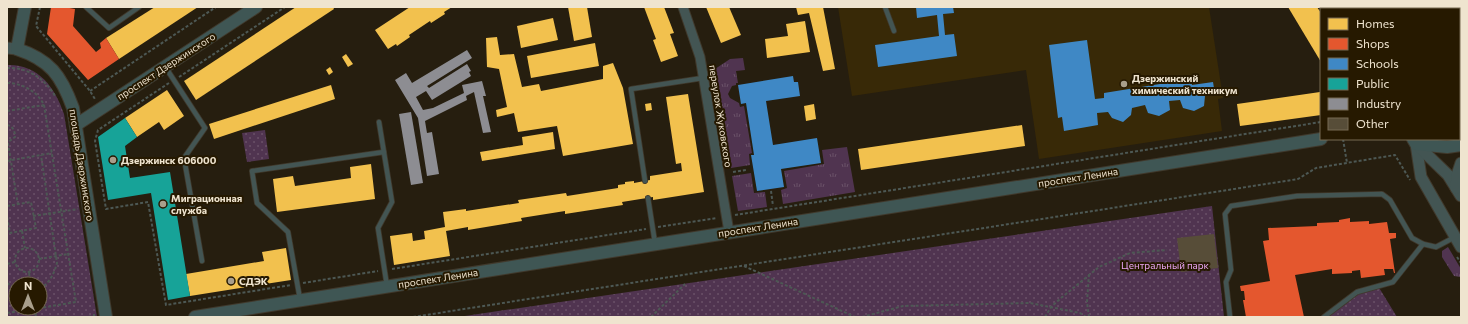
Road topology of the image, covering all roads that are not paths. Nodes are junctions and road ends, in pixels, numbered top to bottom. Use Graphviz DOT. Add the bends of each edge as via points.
graph roads {
  1 [pos="25,7"];
  2 [pos="86,7"];
  3 [pos="139,7"];
  4 [pos="256,7"];
  5 [pos="683,7"];
  6 [pos="886,7"];
  7 [pos="894,31"];
  8 [pos="12,48"];
  9 [pos="165,66"];
  10 [pos="704,78"];
  11 [pos="380,122"];
  12 [pos="76,125"];
  13 [pos="1320,139"];
  14 [pos="1414,142"];
  15 [pos="1461,145"];
  16 [pos="384,152"];
  17 [pos="1461,163"];
  18 [pos="645,181"];
  19 [pos="1459,192"];
  20 [pos="648,198"];
  21 [pos="729,232"];
  22 [pos="1455,242"];
  23 [pos="655,244"];
  24 [pos="1423,244"];
  25 [pos="202,261"];
  26 [pos="387,286"];
  27 [pos="300,300"];
  28 [pos="106,317"];
  29 [pos="195,317"];
  30 [pos="1230,317"];
  31 [pos="1324,317"];
  1 -- 8 [label="main road"];
  2 -- 3 [label="lane" via="109,28"];
  4 -- 9 [label="main road, проспект Дзержинского"];
  5 -- 10 [label="street, переулок Жуковского" via="700,57"];
  6 -- 7 [label="lane"];
  8 -- 12 [label="main road, площадь Дзержинского" via="32,54 58,75 71,102"];
  9 -- 12 [label="main road, проспект Дзержинского"];
  9 -- 25 [label="lane" via="205,128 184,158"];
  10 -- 18 [label="lane" via="631,89"];
  10 -- 21 [label="street, переулок Жуковского"];
  11 -- 16 [label="lane"];
  12 -- 28 [label="main road, площадь Дзержинского" via="83,208"];
  13 -- 21 [label="main road, проспект Ленина"];
  14 -- 15 [label="main road" via="1447,147"];
  14 -- 19 [label="street" via="1448,175"];
  14 -- 22 [label="street" via="1421,176"];
  16 -- 26 [label="lane" via="392,202 378,228"];
  16 -- 27 [label="lane" via="252,171 257,203 288,232"];
  17 -- 19 [label="street" via="1457,175"];
  20 -- 23 [label="lane"];
  21 -- 23 [label="main road, проспект Ленина"];
  22 -- 24 [label="lane" via="1436,247"];
  23 -- 26 [label="main road, проспект Ленина"];
  24 -- 30 [label="lane" via="1412,238 1390,200 1382,194 1297,196 1231,206 1224,214 1231,270 1226,282"];
  24 -- 31 [label="lane" via="1393,282 1357,292"];
  26 -- 27 [label="main road, проспект Ленина"];
  27 -- 29 [label="main road, проспект Ленина"];
}
